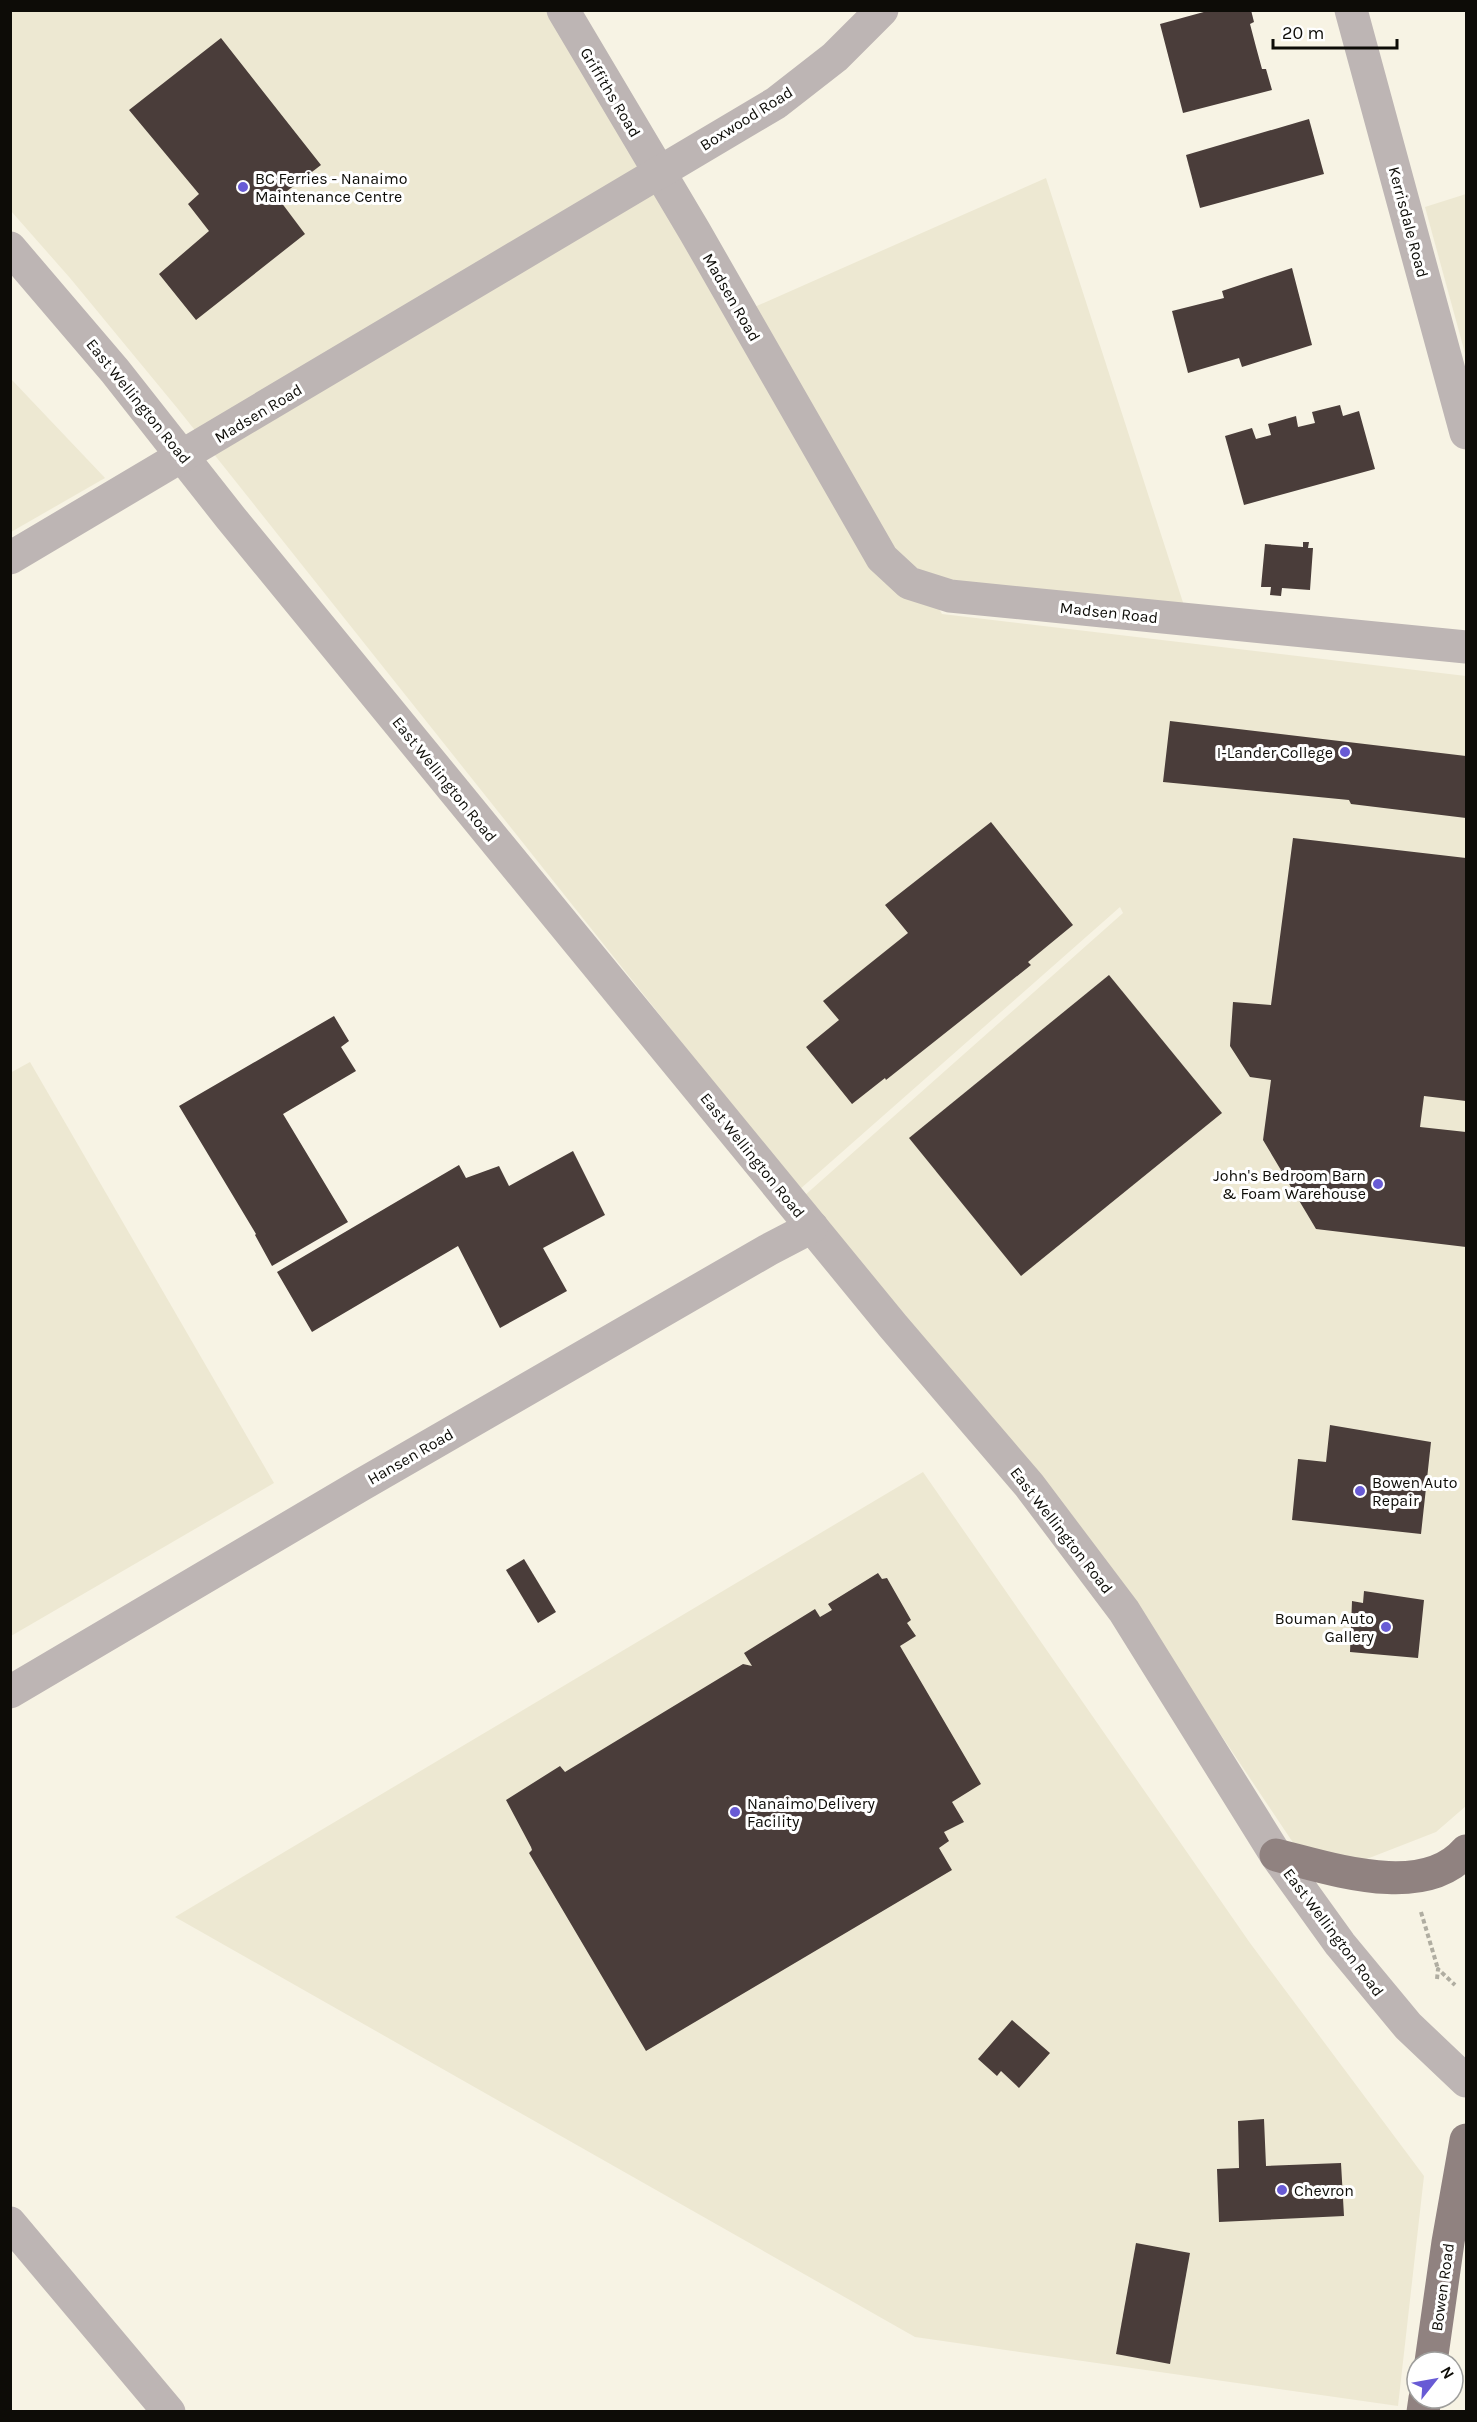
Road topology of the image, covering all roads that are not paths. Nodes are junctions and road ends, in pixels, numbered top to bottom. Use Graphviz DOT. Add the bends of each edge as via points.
graph roads {
  1 [pos="563,10"];
  2 [pos="882,10"];
  3 [pos="1351,10"];
  4 [pos="660,173"];
  5 [pos="10,248"];
  6 [pos="1467,433"];
  7 [pos="184,457"];
  8 [pos="10,558"];
  9 [pos="1467,647"];
  10 [pos="812,1227"];
  11 [pos="10,1692"];
  12 [pos="1467,1851"];
  13 [pos="1276,1855"];
  14 [pos="1467,2081"];
  15 [pos="1467,2140"];
  16 [pos="10,2223"];
  17 [pos="1433,2350"];
  18 [pos="169,2412"];
  1 -- 4 [label="street, Griffiths Road"];
  2 -- 4 [label="street, Boxwood Road" via="835,57 776,103"];
  3 -- 6 [label="street, Kerrisdale Road"];
  4 -- 7 [label="street, Madsen Road"];
  4 -- 9 [label="street, Madsen Road" via="882,558 909,583 950,596"];
  5 -- 7 [label="street, East Wellington Road"];
  7 -- 8 [label="street, Madsen Road"];
  7 -- 10 [label="street, East Wellington Road"];
  10 -- 11 [label="street, Hansen Road" via="361,1485"];
  10 -- 13 [label="street, East Wellington Road" via="1029,1485 1124,1611"];
  12 -- 13 [label="main road" via="1441,1869 1412,1878 1379,1878"];
  13 -- 14 [label="street, East Wellington Road" via="1340,1944 1408,2026"];
  15 -- 17 [label="main road, Bowen Road"];
  16 -- 18 [label="street"];
}
